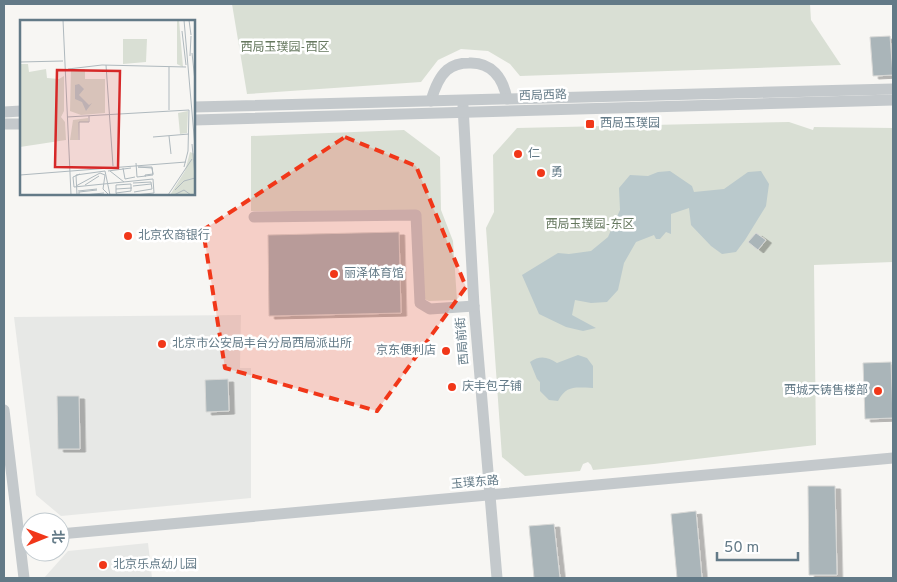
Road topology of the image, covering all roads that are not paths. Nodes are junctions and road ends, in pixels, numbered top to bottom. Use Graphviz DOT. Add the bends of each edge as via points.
graph roads {
  1 [pos="893,89"];
  2 [pos="507,99"];
  3 [pos="463,100"];
  4 [pos="893,100"];
  5 [pos="431,101"];
  6 [pos="195,107"];
  7 [pos="20,111"];
  8 [pos="4,112"];
  9 [pos="464,113"];
  10 [pos="195,120"];
  11 [pos="4,124"];
  12 [pos="20,124"];
  13 [pos="254,217"];
  14 [pos="474,306"];
  15 [pos="4,410"];
  16 [pos="893,458"];
  17 [pos="7,467"];
  18 [pos="490,495"];
  19 [pos="20,521"];
  20 [pos="70,533"];
  21 [pos="24,562"];
  22 [pos="24,578"];
  23 [pos="497,578"];
  1 -- 2 [label="street, 西局西路"];
  2 -- 3 [label="street, 西局西路"];
  2 -- 5 [label="street" via="502,82 490,68 464,63 447,70 436,85"];
  3 -- 5 [label="street, 西局西路"];
  3 -- 9 [label="street, 西局前街"];
  4 -- 9 [label="street, 西局西路"];
  5 -- 6 [label="street, 西局西路"];
  7 -- 8 [label="street"];
  9 -- 10 [label="street, 西局西路"];
  9 -- 14 [label="street, 西局前街"];
  11 -- 12 [label="street"];
  13 -- 14 [label="street" via="416,215 420,303 430,309"];
  14 -- 18 [label="street, 西局前街"];
  15 -- 17 [label="street"];
  16 -- 18 [label="street, 玉璞东路"];
  17 -- 19 [label="street"];
  18 -- 20 [label="street, 玉璞东路"];
  18 -- 23 [label="street, 西局前街"];
  21 -- 22 [label="street"];
}
